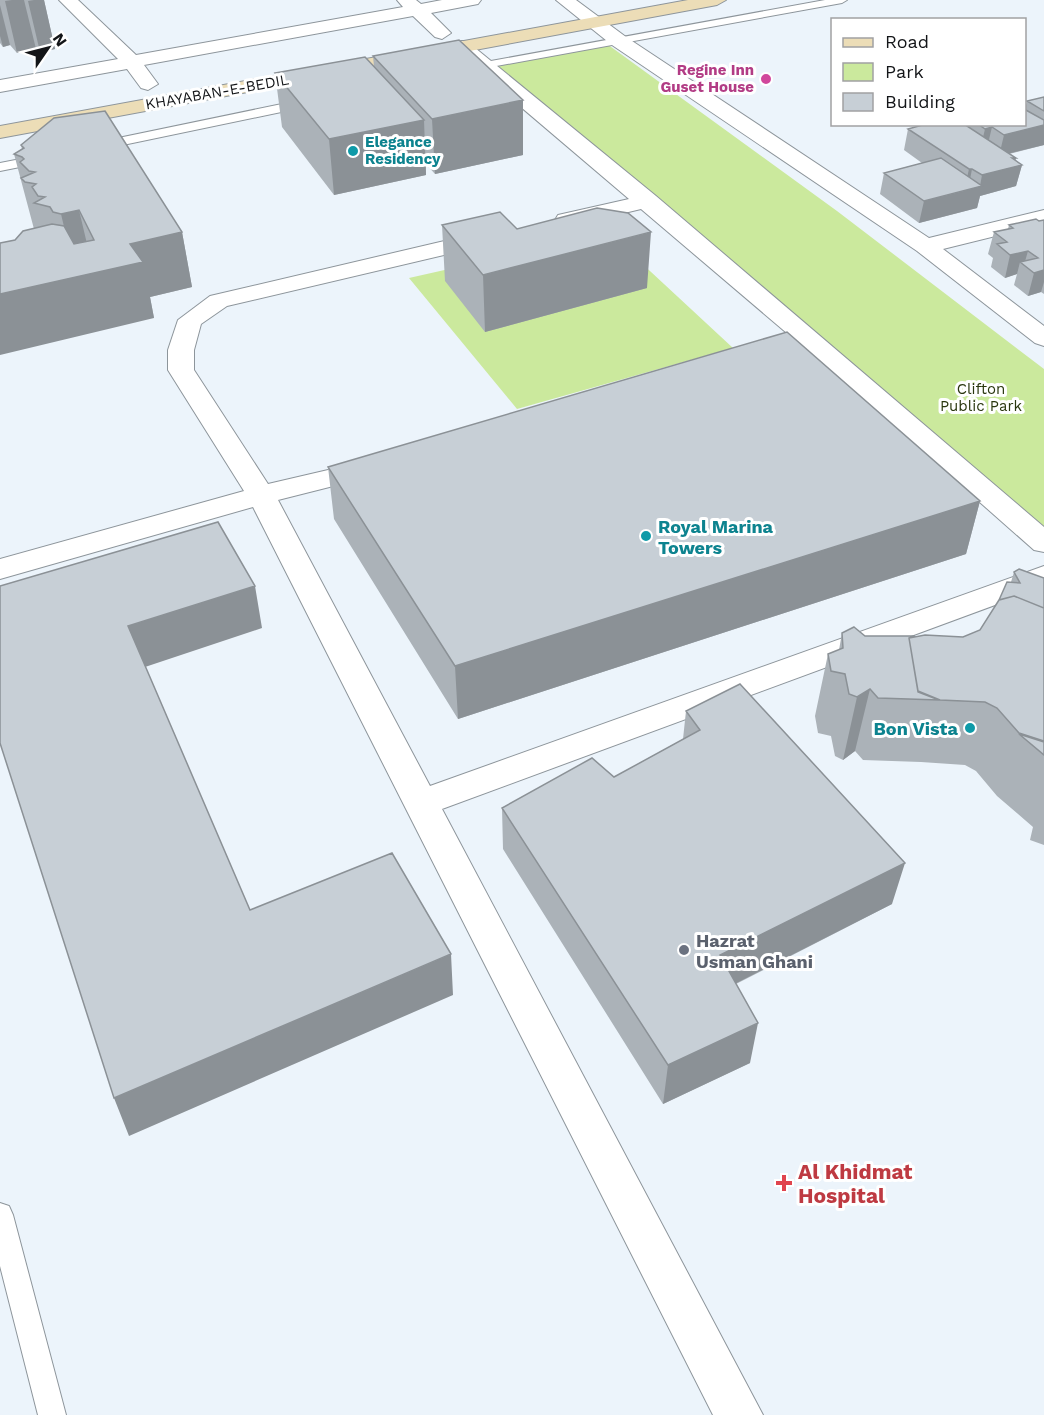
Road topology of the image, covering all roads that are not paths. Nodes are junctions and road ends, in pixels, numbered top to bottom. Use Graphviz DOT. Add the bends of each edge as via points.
graph roads {
  1 [pos="68,0"];
  2 [pos="472,0"];
  3 [pos="623,0"];
  4 [pos="717,0"];
  5 [pos="842,0"];
  6 [pos="571,4"];
  7 [pos="411,5"];
  8 [pos="594,23"];
  9 [pos="442,33"];
  10 [pos="618,41"];
  11 [pos="469,60"];
  12 [pos="132,62"];
  13 [pos="214,74"];
  14 [pos="170,81"];
  15 [pos="148,84"];
  16 [pos="0,86"];
  17 [pos="126,88"];
  18 [pos="323,99"];
  19 [pos="0,132"];
  20 [pos="81,150"];
  21 [pos="58,155"];
  22 [pos="0,167"];
  23 [pos="648,201"];
  24 [pos="1044,217"];
  25 [pos="543,225"];
  26 [pos="509,233"];
  27 [pos="925,246"];
  28 [pos="1044,338"];
  29 [pos="827,354"];
  30 [pos="746,374"];
  31 [pos="399,461"];
  32 [pos="261,495"];
  33 [pos="1044,543"];
  34 [pos="0,570"];
  35 [pos="1044,576"];
  36 [pos="421,803"];
  37 [pos="0,1215"];
  38 [pos="52,1415"];
  39 [pos="739,1415"];
  1 -- 12 [label="street"];
  2 -- 7 [label="street"];
  3 -- 6 [label="main road, KHAYABAN-E-BEDIL"];
  4 -- 8 [label="main road, KHAYABAN-E-BEDIL"];
  5 -- 10 [label="lane"];
  6 -- 8 [label="street"];
  6 -- 9 [label="main road, KHAYABAN-E-BEDIL"];
  7 -- 9 [label="street"];
  7 -- 12 [label="street"];
  8 -- 10 [label="street"];
  8 -- 11 [label="main road, KHAYABAN-E-BEDIL"];
  9 -- 13 [label="main road, KHAYABAN-E-BEDIL"];
  10 -- 11 [label="lane"];
  10 -- 27 [label="street"];
  11 -- 19 [label="main road, KHAYABAN-E-BEDIL"];
  11 -- 23 [label="street"];
  12 -- 15 [label="street"];
  12 -- 16 [label="street"];
  14 -- 15 [label="main road, KHAYABAN-E-BEDIL"];
  15 -- 17 [label="main road, KHAYABAN-E-BEDIL"];
  18 -- 20 [label="lane"];
  21 -- 22 [label="lane"];
  23 -- 25 [label="street"];
  23 -- 29 [label="street"];
  24 -- 27 [label="street"];
  26 -- 32 [label="street" via="219,301 190,320 181,350 181,370"];
  27 -- 28 [label="street"];
  29 -- 30 [label="street"];
  29 -- 33 [label="street"];
  31 -- 32 [label="street"];
  32 -- 34 [label="street"];
  32 -- 36 [label="street"];
  35 -- 36 [label="street"];
  36 -- 39 [label="street"];
  37 -- 38 [label="lane"];
}
